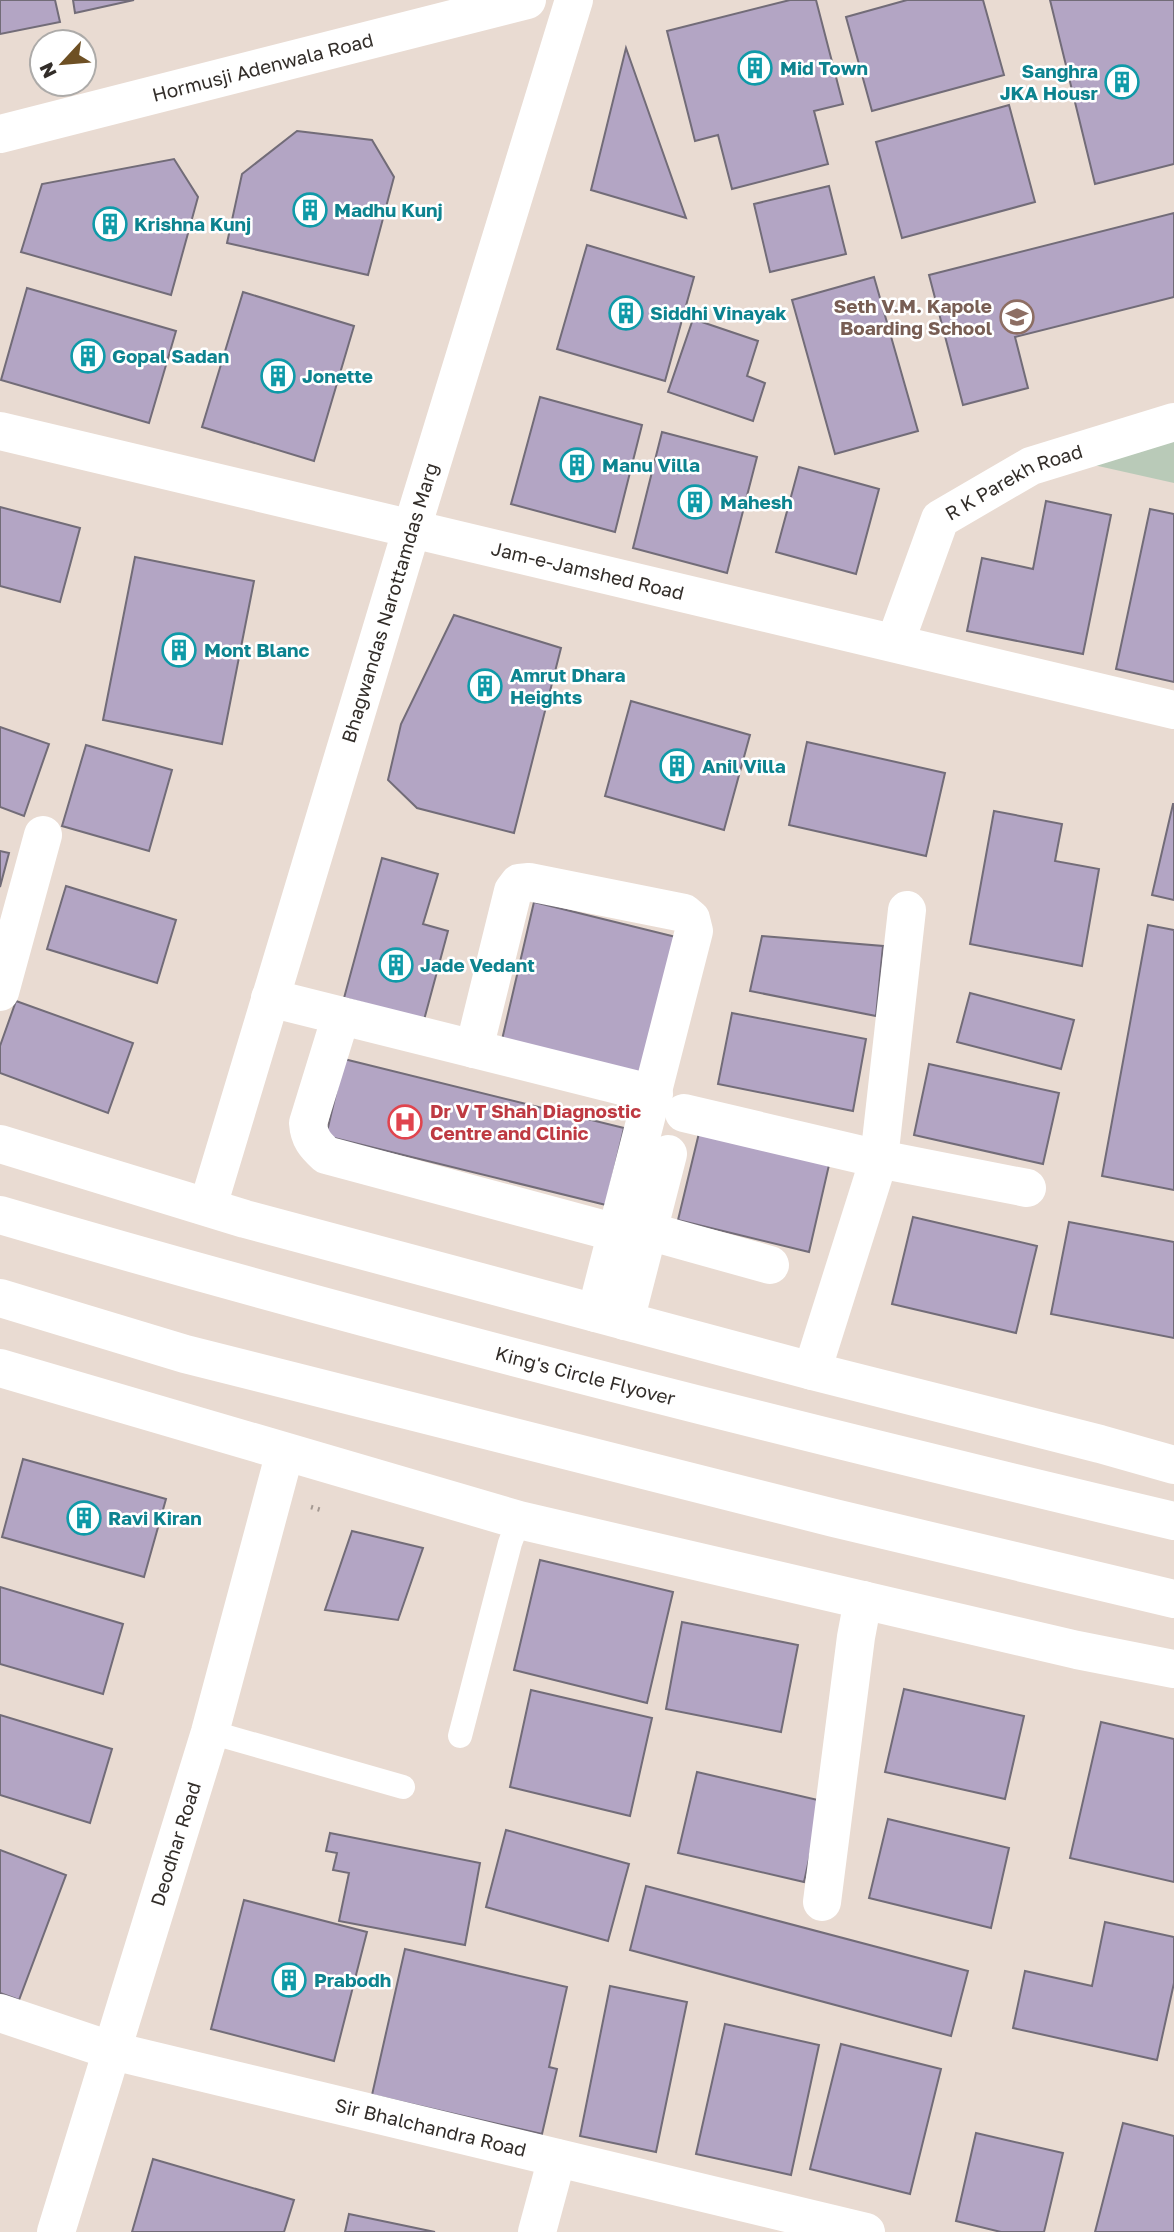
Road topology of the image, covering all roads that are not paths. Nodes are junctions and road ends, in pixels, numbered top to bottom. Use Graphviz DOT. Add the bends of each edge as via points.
graph roads {
  1 [pos="527,0"];
  2 [pos="574,0"];
  3 [pos="0,134"];
  4 [pos="1174,422"];
  5 [pos="0,431"];
  6 [pos="412,528"];
  7 [pos="895,643"];
  8 [pos="1174,710"];
  9 [pos="43,835"];
  10 [pos="907,910"];
  11 [pos="0,992"];
  12 [pos="270,998"];
  13 [pos="341,1016"];
  14 [pos="474,1049"];
  15 [pos="669,1103"];
  16 [pos="0,1144"];
  17 [pos="668,1154"];
  18 [pos="879,1159"];
  19 [pos="1027,1188"];
  20 [pos="208,1206"];
  21 [pos="0,1215"];
  22 [pos="632,1232"];
  23 [pos="770,1265"];
  24 [pos="0,1298"];
  25 [pos="610,1317"];
  26 [pos="0,1368"];
  27 [pos="812,1371"];
  28 [pos="285,1452"];
  29 [pos="1174,1465"];
  30 [pos="519,1520"];
  31 [pos="1174,1521"];
  32 [pos="1174,1599"];
  33 [pos="863,1600"];
  34 [pos="1174,1669"];
  35 [pos="210,1732"];
  36 [pos="460,1736"];
  37 [pos="403,1787"];
  38 [pos="822,1902"];
  39 [pos="0,2013"];
  40 [pos="113,2051"];
  41 [pos="557,2158"];
  42 [pos="56,2232"];
  43 [pos="537,2232"];
  44 [pos="866,2232"];
  1 -- 3 [label="main road, Hormusji Adenwala Road"];
  2 -- 6 [label="main road, Bhagwandas Narottamdas Marg"];
  4 -- 7 [label="main road, R K Parekh Road" via="1031,466 940,519"];
  5 -- 6 [label="main road, Jam-e-Jamshed Road"];
  6 -- 7 [label="main road, Jam-e-Jamshed Road"];
  6 -- 12 [label="main road, Bhagwandas Narottamdas Marg"];
  7 -- 8 [label="main road, Jam-e-Jamshed Road"];
  9 -- 11 [label="main road"];
  10 -- 18 [label="main road"];
  12 -- 13 [label="main road"];
  12 -- 20 [label="main road, Bhagwandas Narottamdas Marg"];
  13 -- 14 [label="main road"];
  13 -- 22 [label="main road" via="308,1124 308,1134 326,1155"];
  14 -- 15 [label="main road"];
  14 -- 15 [label="main road" via="513,891 519,883 684,913 694,932"];
  15 -- 18 [label="main road"];
  15 -- 22 [label="main road"];
  16 -- 20 [label="main road"];
  17 -- 22 [label="main road"];
  18 -- 19 [label="main road"];
  18 -- 27 [label="main road"];
  20 -- 25 [label="main road"];
  21 -- 31 [label="main road, King's Circle Flyover" via="192,1271 847,1444"];
  22 -- 23 [label="main road"];
  22 -- 25 [label="main road"];
  24 -- 32 [label="main road" via="199,1357"];
  25 -- 27 [label="main road"];
  26 -- 28 [label="main road"];
  27 -- 29 [label="main road"];
  28 -- 30 [label="main road"];
  28 -- 35 [label="main road, Deodhar Road"];
  30 -- 33 [label="main road"];
  30 -- 36 [label="lane"];
  33 -- 34 [label="main road"];
  33 -- 38 [label="main road"];
  35 -- 37 [label="lane"];
  35 -- 40 [label="main road, Deodhar Road"];
  39 -- 40 [label="main road, Sir Bhalchandra Road"];
  40 -- 41 [label="main road, Sir Bhalchandra Road"];
  40 -- 42 [label="main road, Deodhar Road"];
  41 -- 43 [label="main road"];
  41 -- 44 [label="main road, Sir Bhalchandra Road"];
}
